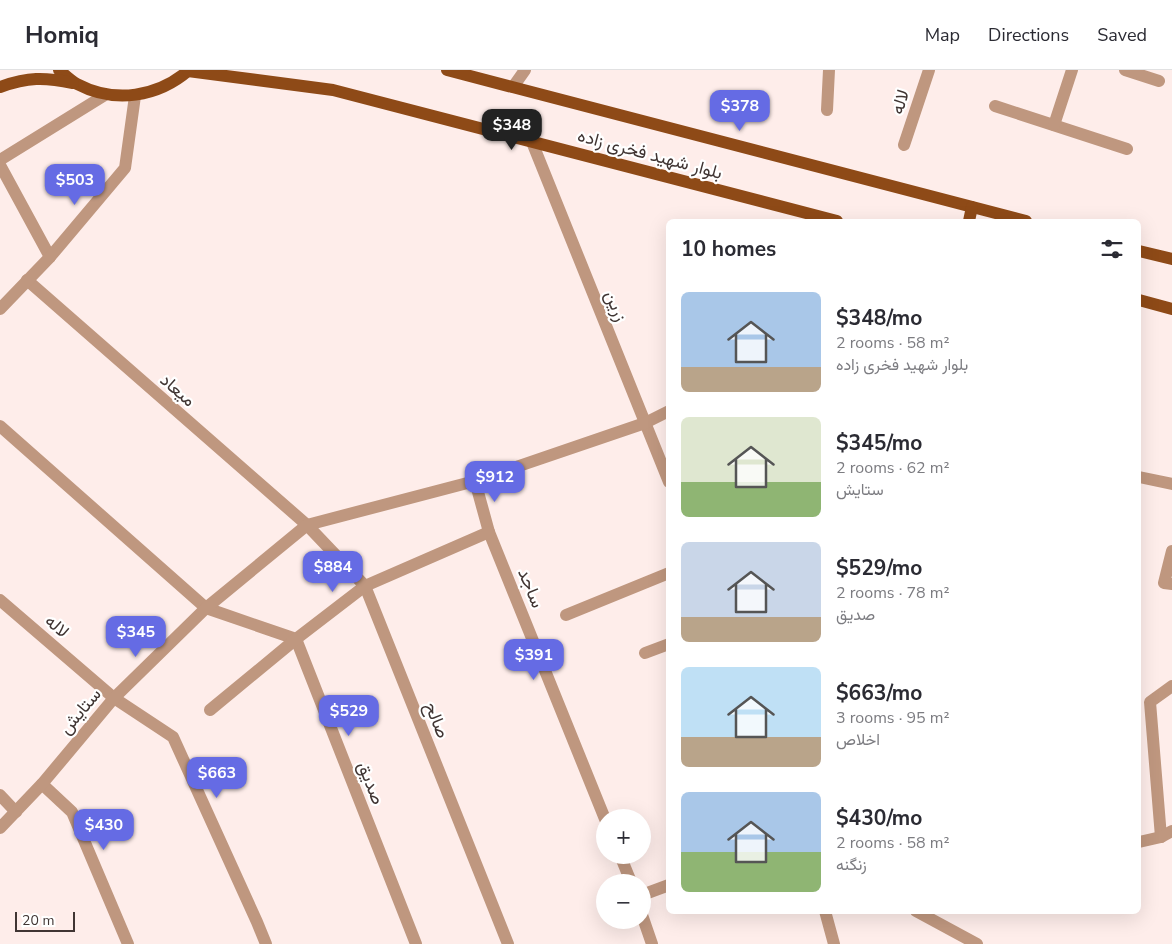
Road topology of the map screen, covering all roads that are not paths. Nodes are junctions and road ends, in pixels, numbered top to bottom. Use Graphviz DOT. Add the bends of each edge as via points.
graph roads {
  1 [pos="59,70"];
  2 [pos="447,70"];
  3 [pos="526,70"];
  4 [pos="829,70"];
  5 [pos="929,70"];
  6 [pos="1072,70"];
  7 [pos="1125,70"];
  8 [pos="189,71"];
  9 [pos="1159,81"];
  10 [pos="77,84"];
  11 [pos="0,87"];
  12 [pos="513,87"];
  13 [pos="105,95"];
  14 [pos="134,96"];
  15 [pos="996,106"];
  16 [pos="827,110"];
  17 [pos="1054,125"];
  18 [pos="532,142"];
  19 [pos="904,145"];
  20 [pos="1127,149"];
  21 [pos="0,160"];
  22 [pos="0,165"];
  23 [pos="972,207"];
  24 [pos="824,219"];
  25 [pos="969,219"];
  26 [pos="1018,219"];
  27 [pos="1141,251"];
  28 [pos="50,257"];
  29 [pos="1172,259"];
  30 [pos="27,280"];
  31 [pos="1141,301"];
  32 [pos="0,309"];
  33 [pos="1172,309"];
  34 [pos="666,412"];
  35 [pos="645,423"];
  36 [pos="0,426"];
  37 [pos="666,475"];
  38 [pos="1141,477"];
  39 [pos="475,481"];
  40 [pos="1172,484"];
  41 [pos="307,525"];
  42 [pos="489,532"];
  43 [pos="1172,551"];
  44 [pos="666,574"];
  45 [pos="1172,584"];
  46 [pos="365,586"];
  47 [pos="0,600"];
  48 [pos="206,608"];
  49 [pos="566,615"];
  50 [pos="296,639"];
  51 [pos="666,645"];
  52 [pos="645,653"];
  53 [pos="1172,686"];
  54 [pos="114,698"];
  55 [pos="210,710"];
  56 [pos="42,784"];
  57 [pos="0,795"];
  58 [pos="601,809"];
  59 [pos="16,812"];
  60 [pos="0,828"];
  61 [pos="1167,834"];
  62 [pos="1141,841"];
  63 [pos="666,886"];
  64 [pos="651,892"];
  65 [pos="826,914"];
  66 [pos="922,914"];
  67 [pos="647,929"];
  68 [pos="128,944"];
  69 [pos="266,944"];
  70 [pos="416,944"];
  71 [pos="508,944"];
  72 [pos="652,944"];
  73 [pos="834,944"];
  74 [pos="977,944"];
  1 -- 10 [label="main road"];
  2 -- 12 [label="main road, بلوار شهید فخری زاده"];
  3 -- 12 [label="street"];
  4 -- 16 [label="street"];
  5 -- 19 [label="street, لاله"];
  6 -- 17 [label="street"];
  7 -- 9 [label="street"];
  8 -- 14 [label="main road" via="164,88"];
  8 -- 18 [label="main road, بلوار شهید فخری زاده" via="333,90"];
  10 -- 11 [label="main road" via="48,78 18,80"];
  10 -- 13 [label="main road"];
  12 -- 23 [label="main road, بلوار شهید فخری زاده"];
  13 -- 14 [label="main road"];
  13 -- 21 [label="street"];
  14 -- 28 [label="street" via="125,168"];
  15 -- 17 [label="street"];
  17 -- 20 [label="street"];
  18 -- 24 [label="main road, بلوار شهید فخری زاده"];
  18 -- 35 [label="street, زرین"];
  22 -- 28 [label="street"];
  23 -- 25 [label="main road"];
  23 -- 26 [label="main road, بلوار شهید فخری زاده"];
  27 -- 29 [label="main road"];
  28 -- 30 [label="street"];
  30 -- 32 [label="street"];
  30 -- 41 [label="street, میعاد"];
  31 -- 33 [label="main road"];
  34 -- 35 [label="street"];
  35 -- 37 [label="street, زرین"];
  35 -- 39 [label="street"];
  36 -- 48 [label="street"];
  38 -- 40 [label="street"];
  39 -- 41 [label="street"];
  39 -- 42 [label="street, ساجد"];
  41 -- 46 [label="street, صالح"];
  41 -- 48 [label="street, ستایش"];
  42 -- 46 [label="street"];
  42 -- 58 [label="street, ساجد"];
  43 -- 45 [label="street" via="1164,583"];
  44 -- 49 [label="street"];
  46 -- 50 [label="street"];
  46 -- 71 [label="street, صالح"];
  47 -- 54 [label="street, لاله"];
  48 -- 50 [label="street"];
  48 -- 54 [label="street, ستایش"];
  50 -- 55 [label="street"];
  50 -- 70 [label="street, صدیق"];
  51 -- 52 [label="street"];
  53 -- 61 [label="street" via="1150,702"];
  54 -- 56 [label="street, ستایش"];
  54 -- 69 [label="street, لاله" via="173,737"];
  56 -- 59 [label="street, ستایش"];
  56 -- 68 [label="street" via="72,812"];
  57 -- 59 [label="street"];
  59 -- 60 [label="street, ستایش"];
  61 -- 62 [label="street"];
  63 -- 64 [label="street"];
  65 -- 73 [label="street"];
  66 -- 74 [label="street"];
  67 -- 72 [label="street"];
}
